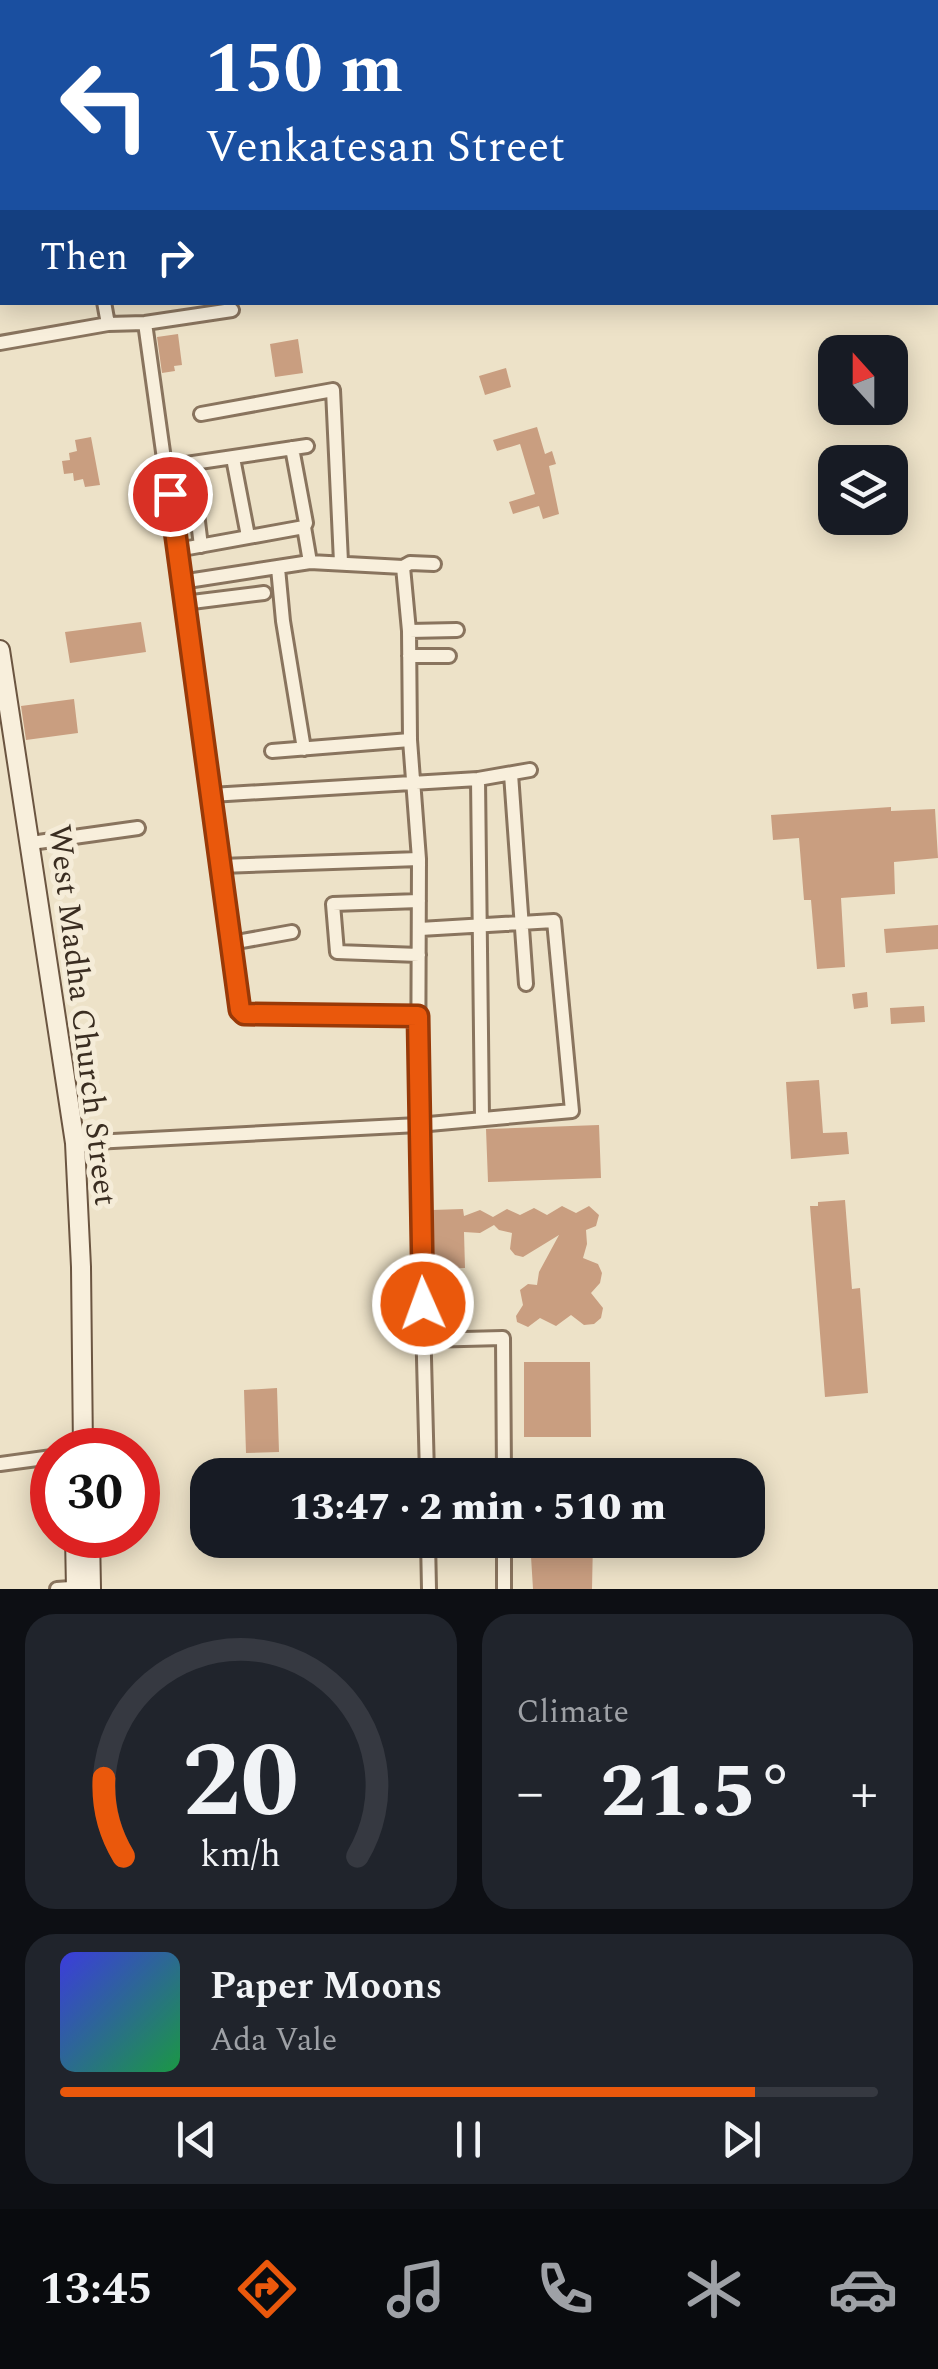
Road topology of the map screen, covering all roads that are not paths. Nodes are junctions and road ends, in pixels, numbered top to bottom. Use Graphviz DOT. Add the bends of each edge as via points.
graph roads {
  1 [pos="105,305"];
  2 [pos="232,310"];
  3 [pos="146,323"];
  4 [pos="108,324"];
  5 [pos="0,343"];
  6 [pos="201,414"];
  7 [pos="233,458"];
  8 [pos="190,464"];
  9 [pos="166,467"];
  10 [pos="304,527"];
  11 [pos="248,536"];
  12 [pos="201,546"];
  13 [pos="177,550"];
  14 [pos="310,562"];
  15 [pos="341,562"];
  16 [pos="434,564"];
  17 [pos="403,566"];
  18 [pos="278,568"];
  19 [pos="181,582"];
  20 [pos="264,593"];
  21 [pos="184,603"];
  22 [pos="458,630"];
  23 [pos="409,631"];
  24 [pos="0,650"];
  25 [pos="410,656"];
  26 [pos="449,656"];
  27 [pos="410,740"];
  28 [pos="304,749"];
  29 [pos="272,750"];
  30 [pos="530,770"];
  31 [pos="511,774"];
  32 [pos="478,779"];
  33 [pos="413,782"];
  34 [pos="210,795"];
  35 [pos="138,828"];
  36 [pos="31,843"];
  37 [pos="419,859"];
  38 [pos="221,866"];
  39 [pos="419,901"];
  40 [pos="524,922"];
  41 [pos="482,924"];
  42 [pos="420,930"];
  43 [pos="292,932"];
  44 [pos="231,943"];
  45 [pos="419,955"];
  46 [pos="526,984"];
  47 [pos="418,1016"];
  48 [pos="482,1118"];
  49 [pos="418,1124"];
  50 [pos="75,1143"];
  51 [pos="424,1340"];
  52 [pos="82,1428"];
  53 [pos="427,1458"];
  54 [pos="504,1458"];
  55 [pos="30,1460"];
  56 [pos="0,1464"];
  57 [pos="76,1558"];
  58 [pos="85,1558"];
  59 [pos="428,1558"];
  60 [pos="504,1558"];
  61 [pos="78,1588"];
  62 [pos="429,1589"];
  63 [pos="504,1589"];
  1 -- 4 [label="street"];
  2 -- 3 [label="street"];
  3 -- 4 [label="street"];
  3 -- 9 [label="street"];
  4 -- 5 [label="street"];
  6 -- 15 [label="street" via="334,390"];
  7 -- 8 [label="street"];
  7 -- 10 [label="street" via="300,447"];
  7 -- 11 [label="street"];
  8 -- 9 [label="street"];
  8 -- 12 [label="street"];
  9 -- 13 [label="street"];
  10 -- 11 [label="street"];
  10 -- 14 [label="street"];
  11 -- 12 [label="street"];
  12 -- 13 [label="street"];
  13 -- 19 [label="street"];
  14 -- 15 [label="street"];
  14 -- 18 [label="street"];
  15 -- 17 [label="street"];
  16 -- 17 [label="street"];
  17 -- 23 [label="street"];
  18 -- 19 [label="street"];
  18 -- 28 [label="street"];
  19 -- 21 [label="street"];
  20 -- 21 [label="street"];
  21 -- 34 [label="street"];
  22 -- 23 [label="street"];
  23 -- 25 [label="street"];
  24 -- 36 [label="main road, West Madha Church Street"];
  25 -- 26 [label="street"];
  25 -- 27 [label="street"];
  27 -- 28 [label="street"];
  27 -- 33 [label="street"];
  28 -- 29 [label="street"];
  30 -- 31 [label="street"];
  31 -- 32 [label="street"];
  31 -- 40 [label="street"];
  32 -- 33 [label="street"];
  32 -- 41 [label="street"];
  33 -- 34 [label="street"];
  33 -- 37 [label="street"];
  34 -- 38 [label="street"];
  35 -- 36 [label="street"];
  36 -- 50 [label="main road, West Madha Church Street"];
  37 -- 38 [label="street"];
  37 -- 39 [label="street"];
  38 -- 44 [label="street"];
  39 -- 42 [label="street"];
  39 -- 45 [label="street" via="332,904 337,952"];
  40 -- 41 [label="street"];
  40 -- 46 [label="street"];
  40 -- 48 [label="street" via="554,921 572,1111"];
  41 -- 42 [label="street"];
  41 -- 48 [label="street"];
  42 -- 45 [label="street"];
  43 -- 44 [label="street"];
  44 -- 47 [label="street" via="244,1014"];
  45 -- 47 [label="street"];
  47 -- 49 [label="street"];
  48 -- 49 [label="street"];
  49 -- 50 [label="street"];
  49 -- 51 [label="street"];
  50 -- 52 [label="main road, West Madha Church Street"];
  51 -- 53 [label="street"];
  51 -- 54 [label="street" via="503,1338"];
  55 -- 56 [label="street"];
  57 -- 61 [label="main road"];
  58 -- 61 [label="main road"];
  59 -- 62 [label="street"];
  60 -- 63 [label="street"];
}
